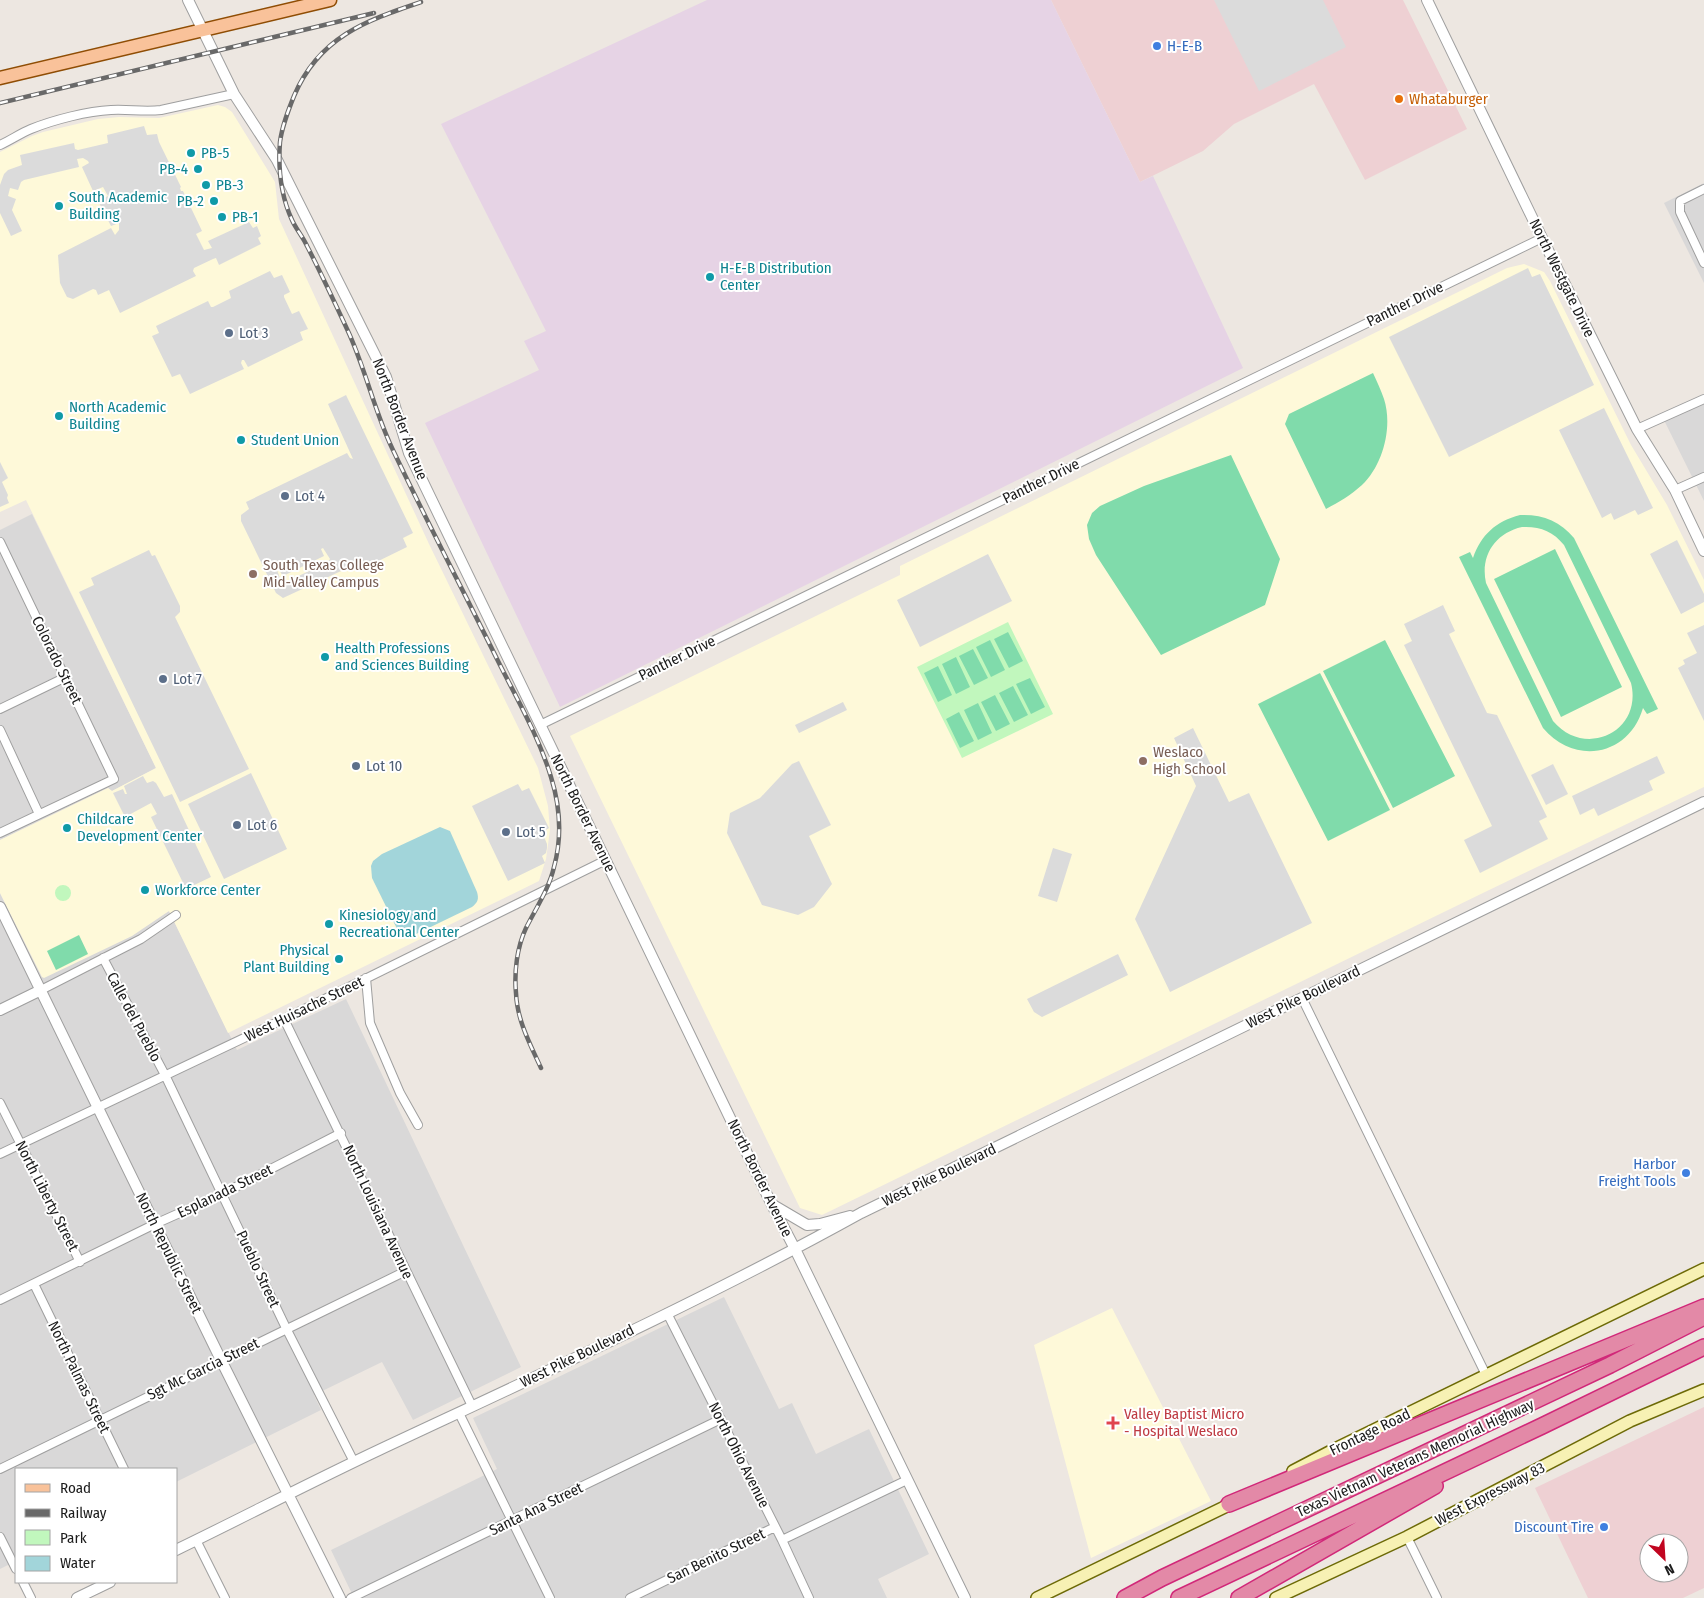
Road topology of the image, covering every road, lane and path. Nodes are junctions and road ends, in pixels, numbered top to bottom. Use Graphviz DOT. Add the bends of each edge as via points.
graph roads {
  1 [pos="188,0"];
  2 [pos="330,0"];
  3 [pos="1427,0"];
  4 [pos="202,30"];
  5 [pos="0,78"];
  6 [pos="234,94"];
  7 [pos="0,145"];
  8 [pos="1704,189"];
  9 [pos="1542,238"];
  10 [pos="1704,263"];
  11 [pos="1704,399"];
  12 [pos="1637,429"];
  13 [pos="1704,477"];
  14 [pos="1675,490"];
  15 [pos="0,542"];
  16 [pos="1704,551"];
  17 [pos="66,678"];
  18 [pos="0,709"];
  19 [pos="540,725"];
  20 [pos="0,730"];
  21 [pos="1704,802"];
  22 [pos="38,814"];
  23 [pos="0,833"];
  24 [pos="606,860"];
  25 [pos="0,907"];
  26 [pos="176,915"];
  27 [pos="103,958"];
  28 [pos="366,978"];
  29 [pos="41,990"];
  30 [pos="1302,998"];
  31 [pos="0,1010"];
  32 [pos="284,1019"];
  33 [pos="165,1075"];
  34 [pos="0,1103"];
  35 [pos="99,1107"];
  36 [pos="418,1125"];
  37 [pos="341,1133"];
  38 [pos="21,1144"];
  39 [pos="0,1154"];
  40 [pos="222,1194"];
  41 [pos="772,1205"];
  42 [pos="861,1213"];
  43 [pos="155,1224"];
  44 [pos="796,1249"];
  45 [pos="80,1262"];
  46 [pos="1704,1269"];
  47 [pos="406,1271"];
  48 [pos="34,1284"];
  49 [pos="1,1297"];
  50 [pos="1704,1307"];
  51 [pos="667,1313"];
  52 [pos="1704,1318"];
  53 [pos="286,1328"];
  54 [pos="1704,1346"];
  55 [pos="222,1360"];
  56 [pos="1486,1375"];
  57 [pos="1704,1390"];
  58 [pos="472,1406"];
  59 [pos="459,1413"];
  60 [pos="100,1420"];
  61 [pos="721,1420"];
  62 [pos="1542,1426"];
  63 [pos="354,1462"];
  64 [pos="124,1468"];
  65 [pos="0,1469"];
  66 [pos="907,1480"];
  67 [pos="288,1494"];
  68 [pos="1230,1504"];
  69 [pos="512,1521"];
  70 [pos="775,1527"];
  71 [pos="0,1537"];
  72 [pos="1407,1537"];
  73 [pos="196,1540"];
  74 [pos="782,1540"];
  75 [pos="178,1549"];
  76 [pos="15,1567"];
  77 [pos="24,1583"];
  78 [pos="108,1583"];
  79 [pos="31,1598"];
  80 [pos="77,1598"];
  81 [pos="225,1598"];
  82 [pos="340,1598"];
  83 [pos="350,1598"];
  84 [pos="550,1598"];
  85 [pos="630,1598"];
  86 [pos="810,1598"];
  87 [pos="965,1598"];
  88 [pos="1037,1598"];
  89 [pos="1125,1598"];
  90 [pos="1179,1598"];
  91 [pos="1239,1598"];
  92 [pos="1276,1598"];
  93 [pos="1437,1598"];
  1 -- 4 [label="street, North Border Avenue"];
  2 -- 4 [label="main road"];
  3 -- 9 [label="street, North Westgate Drive"];
  4 -- 5 [label="main road"];
  4 -- 6 [label="street, North Border Avenue"];
  6 -- 7 [label="street" via="150,112 111,110 84,114 31,129"];
  6 -- 19 [label="street, North Border Avenue" via="277,160 386,377 409,452"];
  8 -- 10 [label="street" via="1680,201 1680,212"];
  9 -- 12 [label="street, North Westgate Drive"];
  9 -- 19 [label="street, Panther Drive"];
  11 -- 12 [label="street"];
  12 -- 14 [label="street, North Westgate Drive"];
  13 -- 14 [label="street"];
  14 -- 16 [label="street, North Westgate Drive"];
  15 -- 17 [label="street, Colorado Street"];
  17 -- 18 [label="street"];
  17 -- 22 [label="street, Colorado Street" via="114,779"];
  19 -- 24 [label="street, North Border Avenue"];
  20 -- 22 [label="street"];
  21 -- 30 [label="street, West Pike Boulevard"];
  22 -- 23 [label="street"];
  24 -- 28 [label="street, West Huisache Street"];
  24 -- 41 [label="street, North Border Avenue"];
  25 -- 29 [label="street, North Republic Street"];
  26 -- 27 [label="street"];
  27 -- 29 [label="street"];
  27 -- 33 [label="street, Calle del Pueblo"];
  28 -- 32 [label="street, West Huisache Street"];
  28 -- 36 [label="street" via="370,1023 400,1093"];
  29 -- 31 [label="street"];
  29 -- 35 [label="street, North Republic Street"];
  30 -- 42 [label="street, West Pike Boulevard"];
  30 -- 56 [label="street"];
  32 -- 33 [label="street, West Huisache Street"];
  32 -- 37 [label="street, North Louisiana Avenue"];
  33 -- 35 [label="street, West Huisache Street"];
  33 -- 40 [label="street, Pueblo Street"];
  34 -- 38 [label="street, North Liberty Street"];
  35 -- 38 [label="street, West Huisache Street"];
  35 -- 43 [label="street, North Republic Street"];
  37 -- 40 [label="street, Esplanada Street"];
  37 -- 47 [label="street, North Louisiana Avenue"];
  38 -- 39 [label="street, West Huisache Street"];
  38 -- 45 [label="street, North Liberty Street"];
  40 -- 43 [label="street, Esplanada Street"];
  40 -- 53 [label="street, Pueblo Street"];
  41 -- 42 [label="street" via="807,1224 820,1224"];
  41 -- 44 [label="street, North Border Avenue"];
  42 -- 44 [label="street, West Pike Boulevard"];
  43 -- 45 [label="street, Esplanada Street"];
  43 -- 55 [label="street, North Republic Street"];
  44 -- 51 [label="street, West Pike Boulevard"];
  44 -- 66 [label="street, North Border Avenue"];
  45 -- 48 [label="street, Esplanada Street"];
  46 -- 56 [label="main road, Frontage Road"];
  47 -- 53 [label="street, Sgt Mc Garcia Street"];
  47 -- 58 [label="street, North Louisiana Avenue"];
  48 -- 49 [label="street, Esplanada Street"];
  48 -- 60 [label="street, North Palmas Street"];
  50 -- 68 [label="highway"];
  51 -- 58 [label="street, West Pike Boulevard"];
  51 -- 61 [label="street, North Ohio Avenue"];
  52 -- 89 [label="highway, Texas Vietnam Veterans Memorial Highway"];
  53 -- 55 [label="street, Sgt Mc Garcia Street"];
  53 -- 63 [label="street, Pueblo Street"];
  54 -- 62 [label="highway, Texas Vietnam Veterans Memorial Highway"];
  55 -- 60 [label="street, Sgt Mc Garcia Street"];
  55 -- 67 [label="street, North Republic Street"];
  56 -- 68 [label="main road, Frontage Road"];
  57 -- 72 [label="main road, West Expressway 83" via="1630,1421"];
  58 -- 59 [label="street, West Pike Boulevard"];
  59 -- 63 [label="street, West Pike Boulevard"];
  59 -- 69 [label="street"];
  60 -- 64 [label="street, North Palmas Street"];
  60 -- 65 [label="street, Sgt Mc Garcia Street"];
  61 -- 69 [label="street, Santa Ana Street"];
  61 -- 70 [label="street, North Ohio Avenue"];
  62 -- 90 [label="highway, Texas Vietnam Veterans Memorial Highway"];
  62 -- 91 [label="highway"];
  63 -- 67 [label="street, West Pike Boulevard"];
  66 -- 74 [label="street, San Benito Street"];
  66 -- 87 [label="street, North Border Avenue"];
  67 -- 73 [label="street, West Pike Boulevard"];
  67 -- 82 [label="street, North Republic Street"];
  68 -- 88 [label="main road, Frontage Road"];
  69 -- 83 [label="street, Santa Ana Street"];
  69 -- 84 [label="street"];
  70 -- 74 [label="street, North Ohio Avenue"];
  70 -- 85 [label="street, San Benito Street"];
  71 -- 76 [label="street"];
  72 -- 92 [label="main road, West Expressway 83"];
  72 -- 93 [label="street"];
  73 -- 75 [label="street, West Pike Boulevard"];
  73 -- 81 [label="street"];
  74 -- 86 [label="street, North Ohio Avenue"];
  77 -- 79 [label="street"];
  78 -- 80 [label="street"];
}
